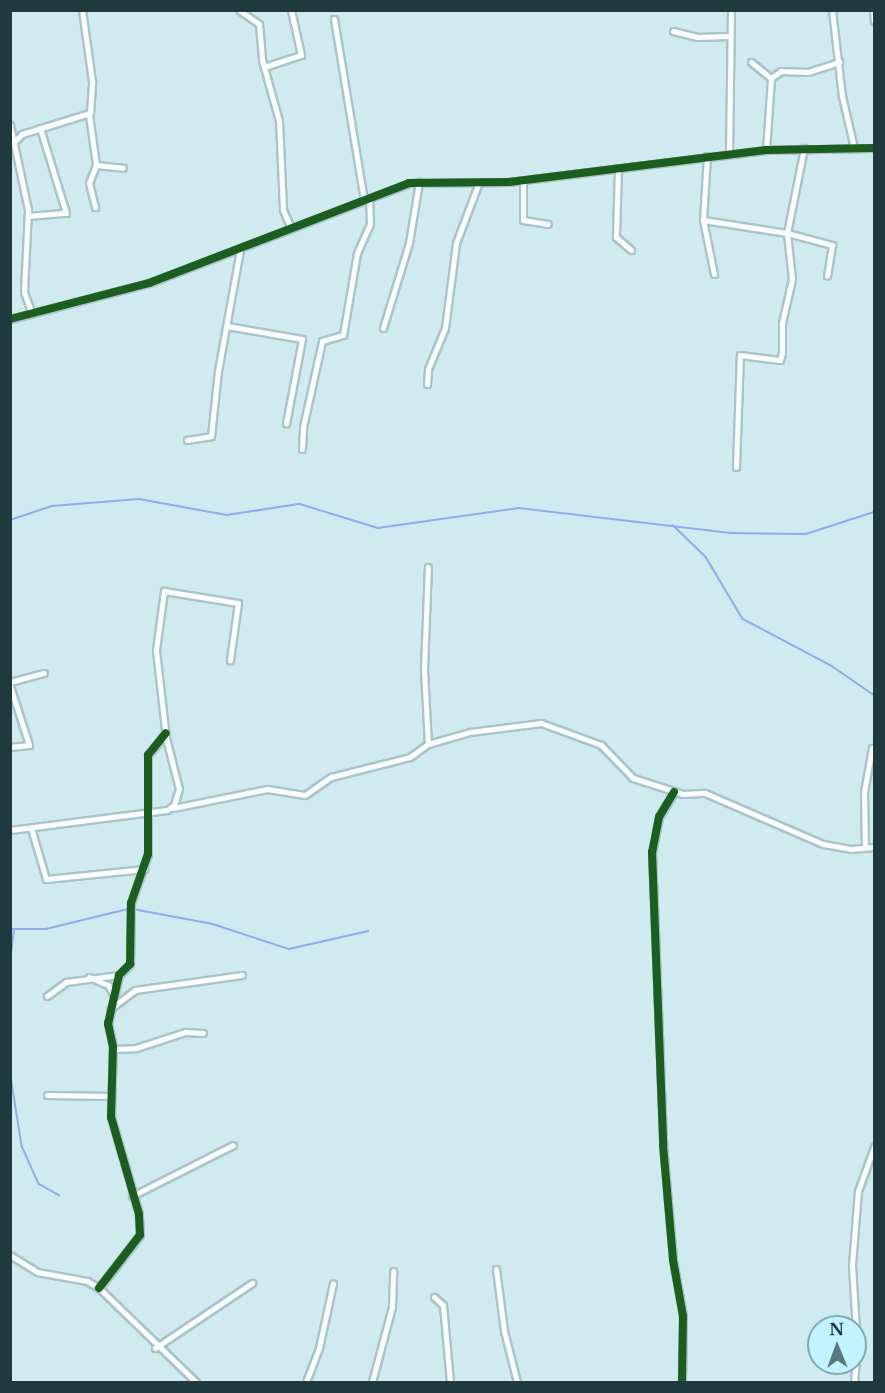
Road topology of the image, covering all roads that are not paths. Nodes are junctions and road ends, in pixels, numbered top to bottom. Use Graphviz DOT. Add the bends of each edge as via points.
graph roads {
  1 [pos="82,10"];
  2 [pos="239,10"];
  3 [pos="291,10"];
  4 [pos="732,10"];
  5 [pos="832,10"];
  6 [pos="873,10"];
  7 [pos="334,19"];
  8 [pos="874,21"];
  9 [pos="673,30"];
  10 [pos="729,36"];
  11 [pos="751,62"];
  12 [pos="839,62"];
  13 [pos="264,66"];
  14 [pos="771,78"];
  15 [pos="88,115"];
  16 [pos="10,124"];
  17 [pos="40,128"];
  18 [pos="16,141"];
  19 [pos="804,148"];
  20 [pos="854,148"];
  21 [pos="874,148"];
  22 [pos="766,150"];
  23 [pos="729,153"];
  24 [pos="707,156"];
  25 [pos="96,165"];
  26 [pos="123,168"];
  27 [pos="618,168"];
  28 [pos="524,180"];
  29 [pos="419,182"];
  30 [pos="479,182"];
  31 [pos="366,199"];
  32 [pos="94,207"];
  33 [pos="28,216"];
  34 [pos="703,220"];
  35 [pos="548,224"];
  36 [pos="291,228"];
  37 [pos="787,233"];
  38 [pos="240,250"];
  39 [pos="631,250"];
  40 [pos="714,274"];
  41 [pos="827,276"];
  42 [pos="32,314"];
  43 [pos="10,319"];
  44 [pos="227,326"];
  45 [pos="383,328"];
  46 [pos="427,384"];
  47 [pos="286,424"];
  48 [pos="187,440"];
  49 [pos="302,449"];
  50 [pos="736,467"];
  51 [pos="428,567"];
  52 [pos="230,660"];
  53 [pos="44,673"];
  54 [pos="10,684"];
  55 [pos="166,733"];
  56 [pos="428,744"];
  57 [pos="10,747"];
  58 [pos="872,748"];
  59 [pos="674,792"];
  60 [pos="171,808"];
  61 [pos="151,812"];
  62 [pos="31,828"];
  63 [pos="10,830"];
  64 [pos="865,846"];
  65 [pos="874,847"];
  66 [pos="144,869"];
  67 [pos="119,975"];
  68 [pos="242,975"];
  69 [pos="89,977"];
  70 [pos="113,994"];
  71 [pos="47,996"];
  72 [pos="110,1009"];
  73 [pos="203,1033"];
  74 [pos="112,1049"];
  75 [pos="47,1095"];
  76 [pos="111,1096"];
  77 [pos="233,1145"];
  78 [pos="874,1147"];
  79 [pos="132,1196"];
  80 [pos="10,1255"];
  81 [pos="496,1269"];
  82 [pos="393,1271"];
  83 [pos="252,1283"];
  84 [pos="333,1283"];
  85 [pos="99,1288"];
  86 [pos="434,1297"];
  87 [pos="155,1348"];
  88 [pos="196,1383"];
  89 [pos="306,1383"];
  90 [pos="372,1383"];
  91 [pos="450,1383"];
  92 [pos="517,1383"];
  93 [pos="682,1383"];
  94 [pos="854,1383"];
  1 -- 15 [label="street" via="92,81"];
  2 -- 13 [label="street" via="259,24"];
  3 -- 13 [label="street" via="301,55"];
  4 -- 10 [label="street"];
  5 -- 12 [label="street"];
  6 -- 8 [label="street"];
  7 -- 31 [label="street"];
  9 -- 10 [label="street" via="697,37"];
  10 -- 23 [label="street"];
  11 -- 14 [label="street"];
  12 -- 14 [label="street" via="808,72 781,71"];
  12 -- 20 [label="street"];
  13 -- 36 [label="street" via="276,97 283,210"];
  14 -- 22 [label="street"];
  15 -- 17 [label="street"];
  15 -- 25 [label="street"];
  16 -- 18 [label="street"];
  17 -- 18 [label="street"];
  17 -- 33 [label="street" via="66,213"];
  18 -- 33 [label="street"];
  19 -- 20 [label="street"];
  19 -- 22 [label="street"];
  19 -- 37 [label="street"];
  20 -- 21 [label="street"];
  22 -- 23 [label="street"];
  23 -- 24 [label="street"];
  24 -- 27 [label="street"];
  24 -- 34 [label="street"];
  25 -- 26 [label="street"];
  25 -- 32 [label="street" via="89,183"];
  27 -- 28 [label="street"];
  27 -- 39 [label="street" via="616,237"];
  28 -- 30 [label="street"];
  28 -- 35 [label="street" via="523,220"];
  29 -- 30 [label="street"];
  29 -- 31 [label="street"];
  29 -- 45 [label="street" via="409,243"];
  30 -- 46 [label="street" via="455,246 445,328 428,369"];
  31 -- 36 [label="street"];
  31 -- 49 [label="street" via="370,224 357,253 344,335 322,341 303,427"];
  33 -- 42 [label="street" via="24,292"];
  34 -- 37 [label="street"];
  34 -- 40 [label="street"];
  36 -- 38 [label="street"];
  37 -- 41 [label="street" via="832,245"];
  37 -- 50 [label="street" via="792,279 780,360 740,355"];
  38 -- 42 [label="street" via="106,297"];
  38 -- 44 [label="street"];
  42 -- 43 [label="street"];
  44 -- 47 [label="street" via="302,339"];
  44 -- 48 [label="street" via="211,436"];
  51 -- 56 [label="street" via="424,679"];
  52 -- 55 [label="street" via="237,603 163,592 156,650"];
  53 -- 54 [label="street"];
  54 -- 57 [label="street" via="29,745"];
  55 -- 60 [label="street" via="179,789"];
  55 -- 61 [label="street" via="148,755"];
  56 -- 59 [label="street" via="470,732 541,723 601,745 618,760 625,775"];
  56 -- 60 [label="street" via="410,757 331,777 305,795 267,789"];
  58 -- 64 [label="street" via="864,792"];
  59 -- 64 [label="street" via="705,793 823,844 851,849"];
  59 -- 93 [label="street" via="659,817 652,852 663,1144 673,1260 683,1316"];
  60 -- 61 [label="street"];
  61 -- 62 [label="street"];
  61 -- 66 [label="street"];
  62 -- 63 [label="street"];
  62 -- 66 [label="street" via="46,879"];
  64 -- 65 [label="street"];
  66 -- 67 [label="street" via="131,903 130,964"];
  67 -- 69 [label="street"];
  67 -- 70 [label="street"];
  68 -- 72 [label="street" via="135,990"];
  69 -- 70 [label="street" via="108,985"];
  69 -- 71 [label="street" via="66,982"];
  70 -- 72 [label="street"];
  72 -- 74 [label="street"];
  73 -- 74 [label="street" via="185,1032 136,1048"];
  74 -- 76 [label="street"];
  75 -- 76 [label="street"];
  76 -- 79 [label="street" via="113,1126"];
  77 -- 79 [label="street"];
  78 -- 94 [label="street" via="858,1191 852,1265 857,1347"];
  79 -- 85 [label="street" via="140,1238"];
  80 -- 85 [label="street" via="37,1272 87,1281"];
  81 -- 92 [label="street" via="504,1331"];
  82 -- 90 [label="street" via="392,1307"];
  83 -- 87 [label="street"];
  84 -- 89 [label="street" via="319,1348"];
  85 -- 87 [label="street"];
  86 -- 91 [label="street" via="443,1305"];
  87 -- 88 [label="street"];
}
